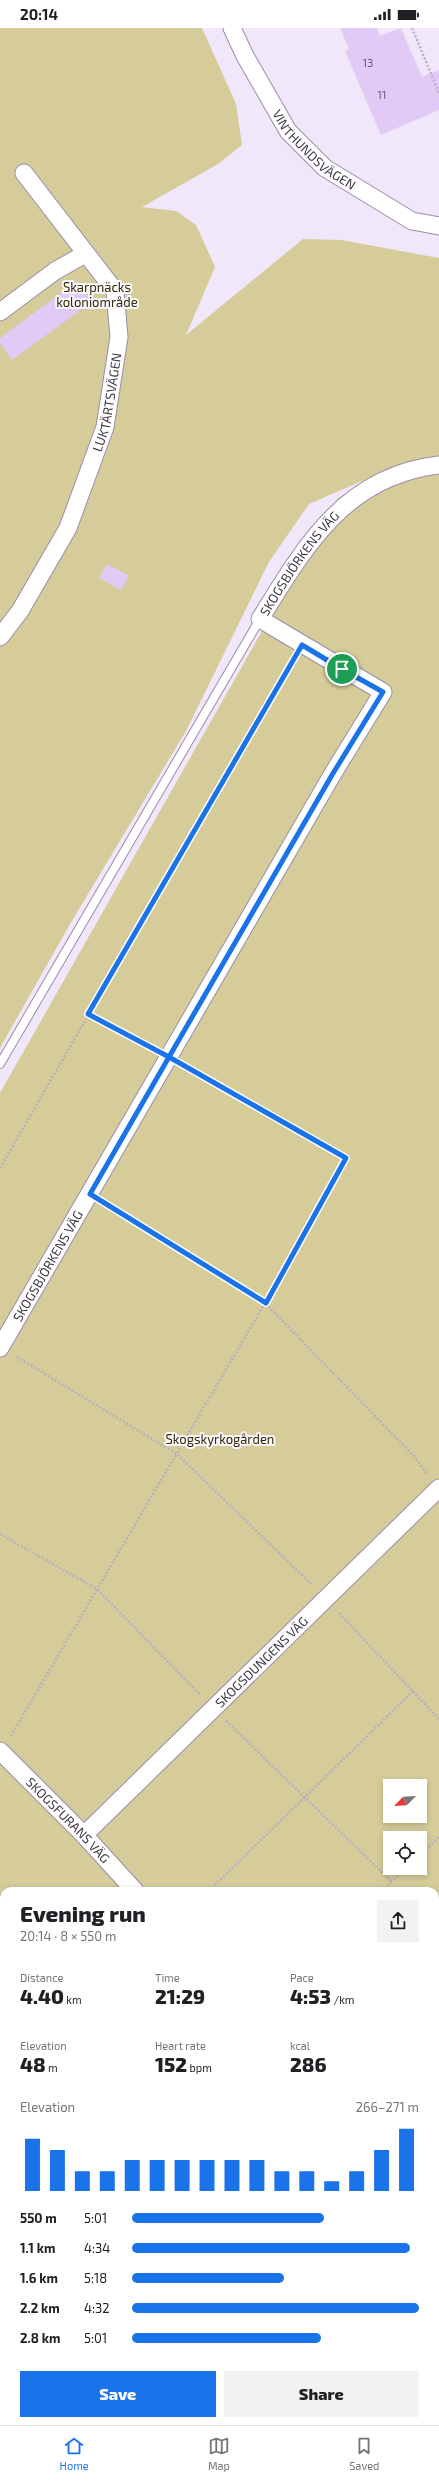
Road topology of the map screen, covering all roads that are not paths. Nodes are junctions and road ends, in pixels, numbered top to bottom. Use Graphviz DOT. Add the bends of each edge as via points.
graph roads {
  1 [pos="232,28"];
  2 [pos="24,173"];
  3 [pos="439,226"];
  4 [pos="85,254"];
  5 [pos="0,312"];
  6 [pos="439,465"];
  7 [pos="260,619"];
  8 [pos="0,637"];
  9 [pos="0,1064"];
  10 [pos="0,1347"];
  11 [pos="439,1488"];
  12 [pos="1,1751"];
  13 [pos="84,1836"];
  14 [pos="132,1887"];
  1 -- 3 [label="street, VINTHUNDSVÄGEN" via="288,131 325,168 412,221"];
  2 -- 4 [label="street, LUKTÄRTSVÄGEN"];
  4 -- 5 [label="street" via="55,271"];
  4 -- 8 [label="street, LUKTÄRTSVÄGEN" via="115,291 119,337 105,427 68,528 20,612"];
  6 -- 7 [label="street, SKOGSBJÖRKENS VÄG" via="418,468 377,482 332,516 302,552"];
  7 -- 9 [label="lane" via="161,784"];
  7 -- 10 [label="street, SKOGSBJÖRKENS VÄG" via="383,692 332,775"];
  11 -- 13 [label="street, SKOGSDUNGENS VÄG"];
  12 -- 13 [label="street, SKOGSFURANS VÄG"];
  13 -- 14 [label="street, SKOGSFURANS VÄG"];
}
